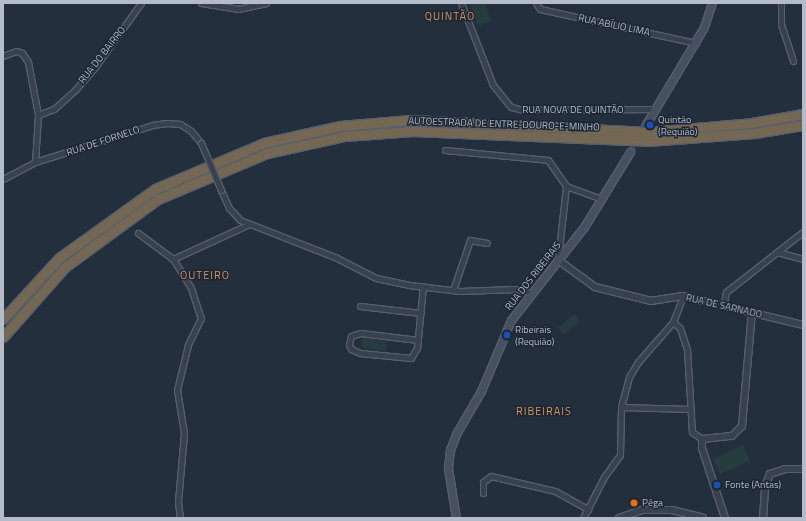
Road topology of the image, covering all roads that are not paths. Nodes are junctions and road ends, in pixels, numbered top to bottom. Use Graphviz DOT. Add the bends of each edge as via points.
graph roads {
  1 [pos="141,3"];
  2 [pos="201,3"];
  3 [pos="266,3"];
  4 [pos="461,3"];
  5 [pos="536,3"];
  6 [pos="712,3"];
  7 [pos="781,3"];
  8 [pos="696,43"];
  9 [pos="3,56"];
  10 [pos="793,61"];
  11 [pos="656,109"];
  12 [pos="803,114"];
  13 [pos="38,115"];
  14 [pos="803,125"];
  15 [pos="645,126"];
  16 [pos="445,150"];
  17 [pos="630,152"];
  18 [pos="35,162"];
  19 [pos="3,179"];
  20 [pos="566,186"];
  21 [pos="602,199"];
  22 [pos="249,224"];
  23 [pos="803,232"];
  24 [pos="138,233"];
  25 [pos="487,243"];
  26 [pos="777,252"];
  27 [pos="173,259"];
  28 [pos="803,259"];
  29 [pos="558,260"];
  30 [pos="424,286"];
  31 [pos="453,290"];
  32 [pos="532,293"];
  33 [pos="683,296"];
  34 [pos="724,304"];
  35 [pos="360,306"];
  36 [pos="752,312"];
  37 [pos="421,314"];
  38 [pos="3,319"];
  39 [pos="673,322"];
  40 [pos="803,325"];
  41 [pos="3,336"];
  42 [pos="418,340"];
  43 [pos="621,407"];
  44 [pos="690,409"];
  45 [pos="702,439"];
  46 [pos="803,469"];
  47 [pos="483,493"];
  48 [pos="588,509"];
  49 [pos="622,517"];
  50 [pos="180,518"];
  51 [pos="456,518"];
  52 [pos="583,518"];
  53 [pos="703,518"];
  54 [pos="725,518"];
  55 [pos="763,518"];
  1 -- 13 [label="street, RUA DO BAIRRO" via="95,68 75,90 54,109"];
  2 -- 3 [label="street" via="238,9"];
  4 -- 11 [label="street, RUA NOVA DE QUINTÃO" via="493,85 511,107 523,110"];
  5 -- 8 [label="street, RUA ABÍLIO LIMA" via="540,9"];
  6 -- 8 [label="main road" via="707,21"];
  7 -- 10 [label="street" via="780,24"];
  8 -- 11 [label="main road"];
  9 -- 13 [label="street" via="16,51 22,53 28,62"];
  11 -- 15 [label="main road"];
  12 -- 38 [label="highway, AUTOESTRADA DE ENTRE-DOURO-E-MINHO" via="752,123 648,132 411,120 340,126 264,142 155,189 59,258"];
  13 -- 18 [label="street"];
  14 -- 41 [label="highway, AUTOESTRADA DE ENTRE-DOURO-E-MINHO" via="755,133 647,141 413,131 345,136 267,152 158,199 65,267"];
  16 -- 20 [label="street" via="548,160"];
  17 -- 21 [label="main road, RUA DOS RIBEIRAIS"];
  18 -- 19 [label="street, RUA DE FORNELO"];
  18 -- 22 [label="street, RUA DE FORNELO, bridge" via="167,122 180,124 191,131 201,143 229,208 240,220"];
  20 -- 21 [label="street"];
  20 -- 29 [label="street"];
  21 -- 29 [label="main road, RUA DOS RIBEIRAIS"];
  22 -- 27 [label="street"];
  22 -- 30 [label="street" via="335,257 376,278"];
  23 -- 26 [label="street"];
  24 -- 27 [label="street"];
  25 -- 31 [label="street" via="470,240"];
  26 -- 28 [label="street"];
  26 -- 34 [label="street" via="726,292"];
  27 -- 50 [label="street" via="191,288 201,318 188,345 177,390 184,432 178,502"];
  29 -- 32 [label="main road, RUA DOS RIBEIRAIS"];
  29 -- 33 [label="street, RUA DE SARNADO" via="595,287 651,301"];
  30 -- 31 [label="street"];
  30 -- 37 [label="street"];
  31 -- 32 [label="street" via="477,292 515,289"];
  32 -- 51 [label="main road, RUA DOS RIBEIRAIS" via="509,324 481,391 452,441 448,468"];
  33 -- 34 [label="street, RUA DE SARNADO"];
  33 -- 39 [label="street"];
  34 -- 36 [label="street, RUA DE SARNADO"];
  35 -- 37 [label="street"];
  36 -- 40 [label="street, RUA DE SARNADO"];
  36 -- 45 [label="street" via="742,426 732,436"];
  37 -- 42 [label="street"];
  39 -- 43 [label="street" via="638,362 629,377"];
  39 -- 44 [label="street" via="680,328 687,349"];
  42 -- 42 [label="street" via="414,355 407,359 355,352 349,345 351,336 360,333"];
  43 -- 44 [label="street"];
  43 -- 48 [label="street" via="620,455 604,477"];
  44 -- 45 [label="street" via="692,432"];
  45 -- 54 [label="street" via="702,448"];
  46 -- 55 [label="street" via="784,469 770,474 765,488"];
  47 -- 48 [label="street" via="482,482 490,476 555,490"];
  48 -- 52 [label="street"];
  49 -- 53 [label="street" via="642,510 672,510"];
}
